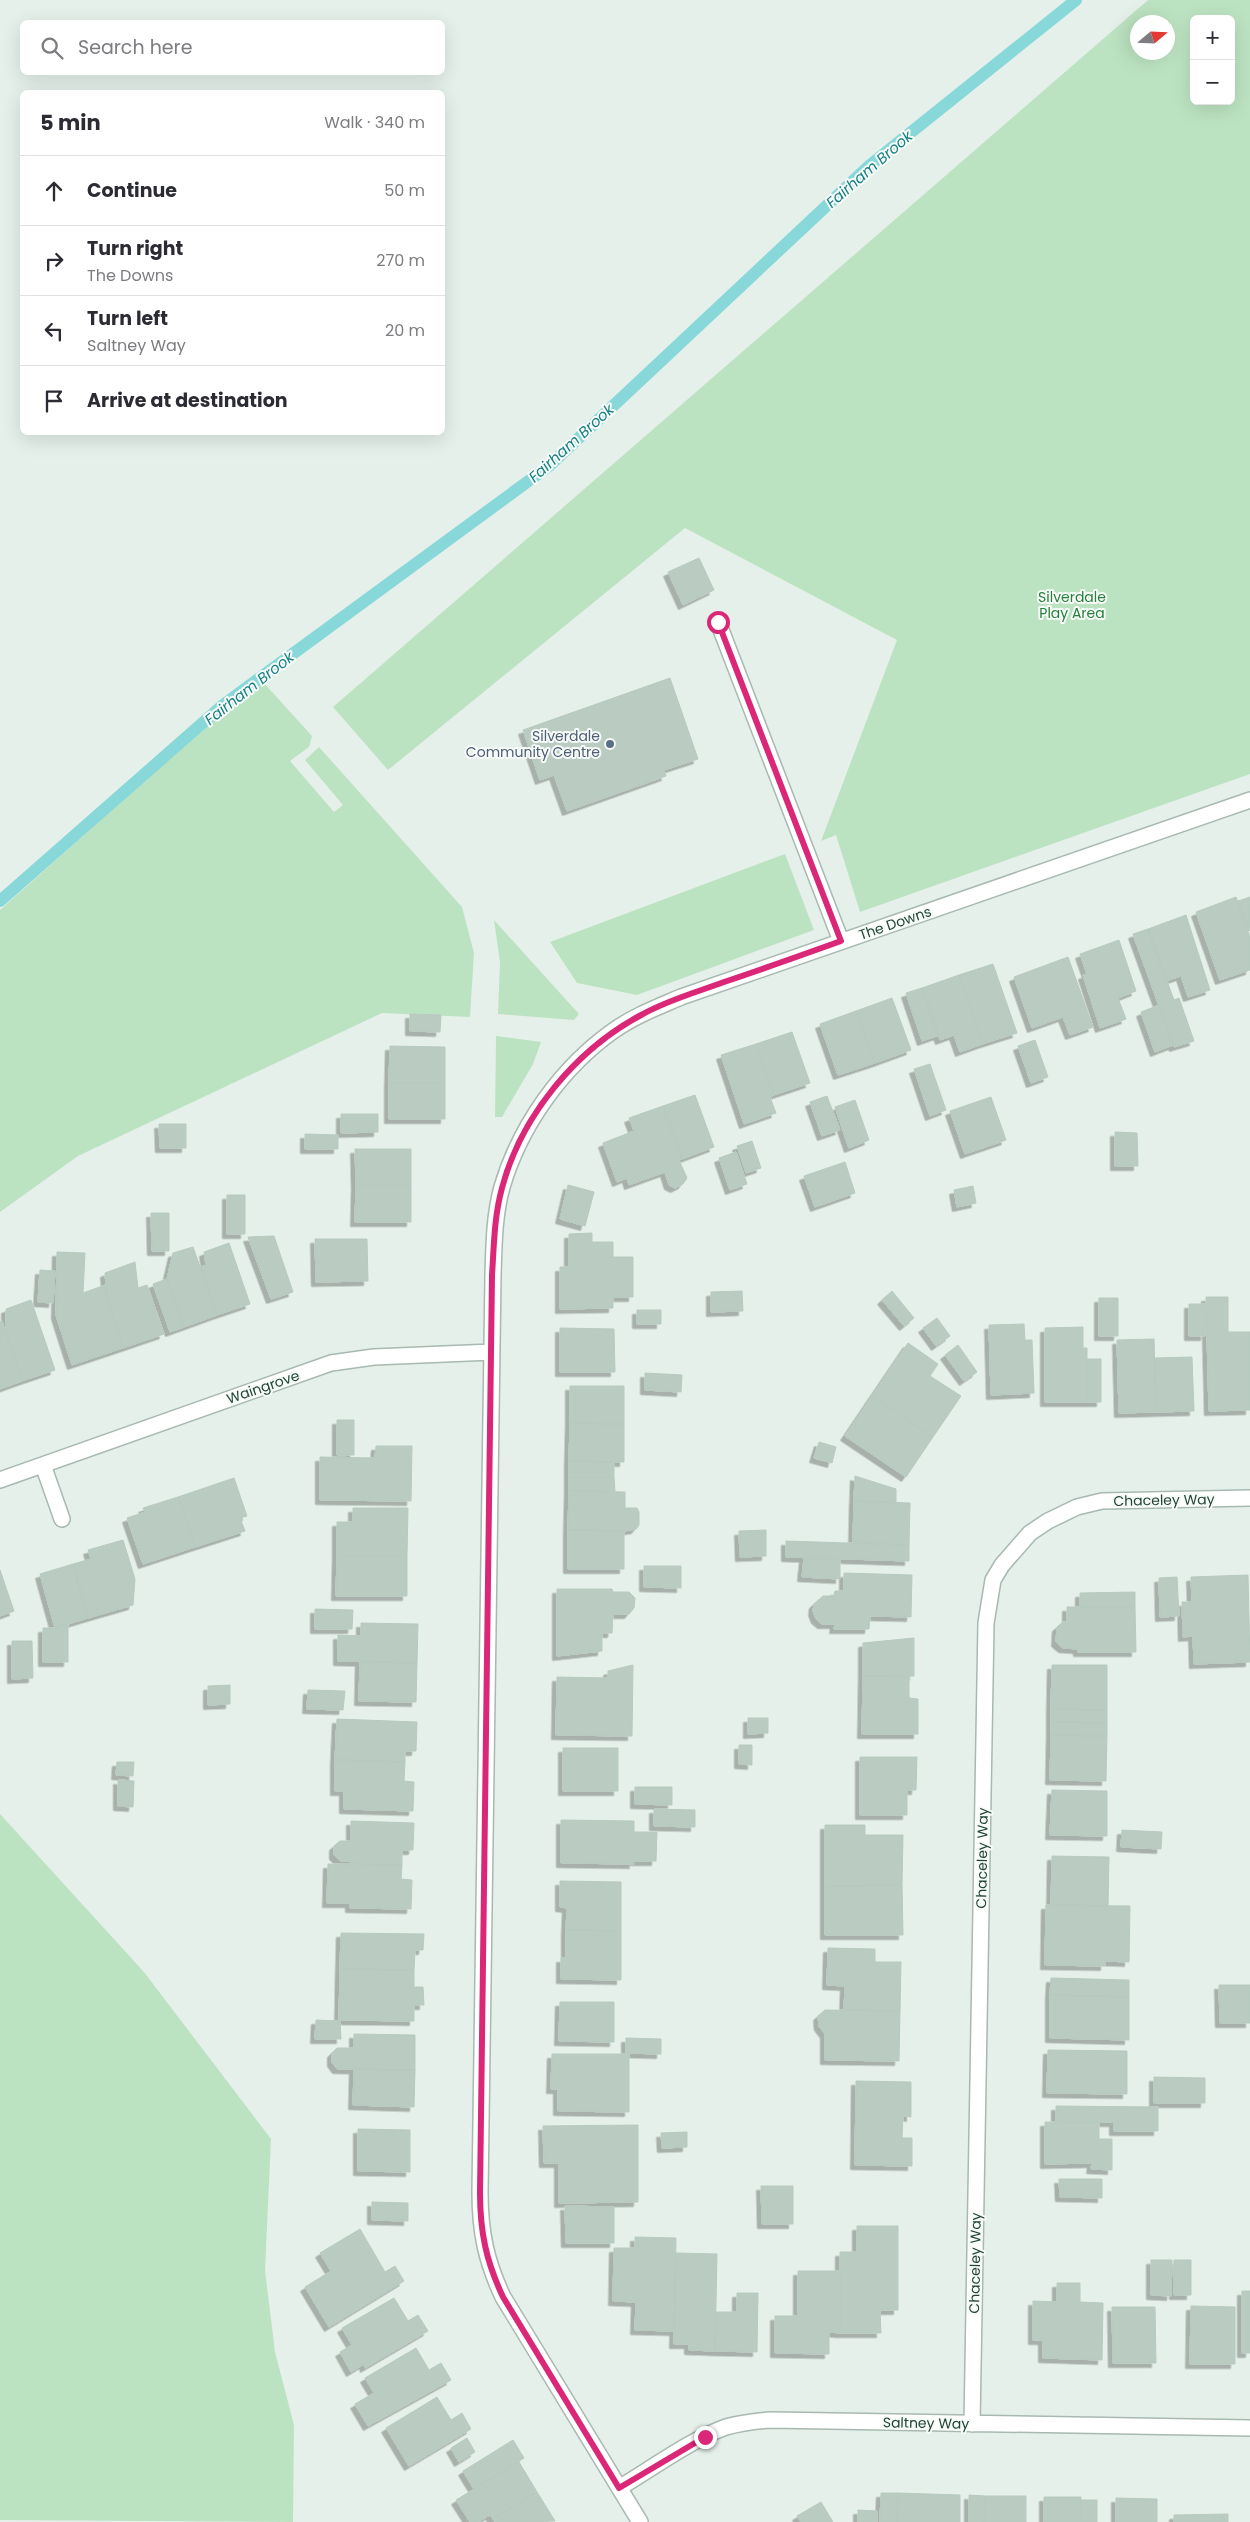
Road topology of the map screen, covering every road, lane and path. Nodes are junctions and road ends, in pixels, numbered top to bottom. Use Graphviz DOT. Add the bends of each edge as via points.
graph roads {
  1 [pos="718,622"];
  2 [pos="1250,800"];
  3 [pos="841,941"];
  4 [pos="492,1352"];
  5 [pos="43,1465"];
  6 [pos="0,1480"];
  7 [pos="1250,1498"];
  8 [pos="62,1519"];
  9 [pos="972,2424"];
  10 [pos="1250,2428"];
  11 [pos="619,2488"];
  12 [pos="640,2522"];
  1 -- 3 [label="street"];
  2 -- 3 [label="street, The Downs"];
  3 -- 4 [label="street, The Downs" via="644,1013 582,1056 558,1084 532,1119 513,1156 502,1188 495,1223"];
  4 -- 5 [label="street, Waingrove" via="374,1357 331,1363"];
  4 -- 11 [label="street, The Downs" via="480,2192 483,2243 490,2270 503,2297"];
  5 -- 6 [label="street, Waingrove"];
  5 -- 8 [label="street"];
  7 -- 9 [label="street, Chaceley Way" via="1102,1501 1077,1507 1030,1534 993,1580 986,1633"];
  9 -- 10 [label="street, Saltney Way"];
  9 -- 11 [label="street, Saltney Way" via="748,2422 705,2437"];
  11 -- 12 [label="street, The Downs"];
}
